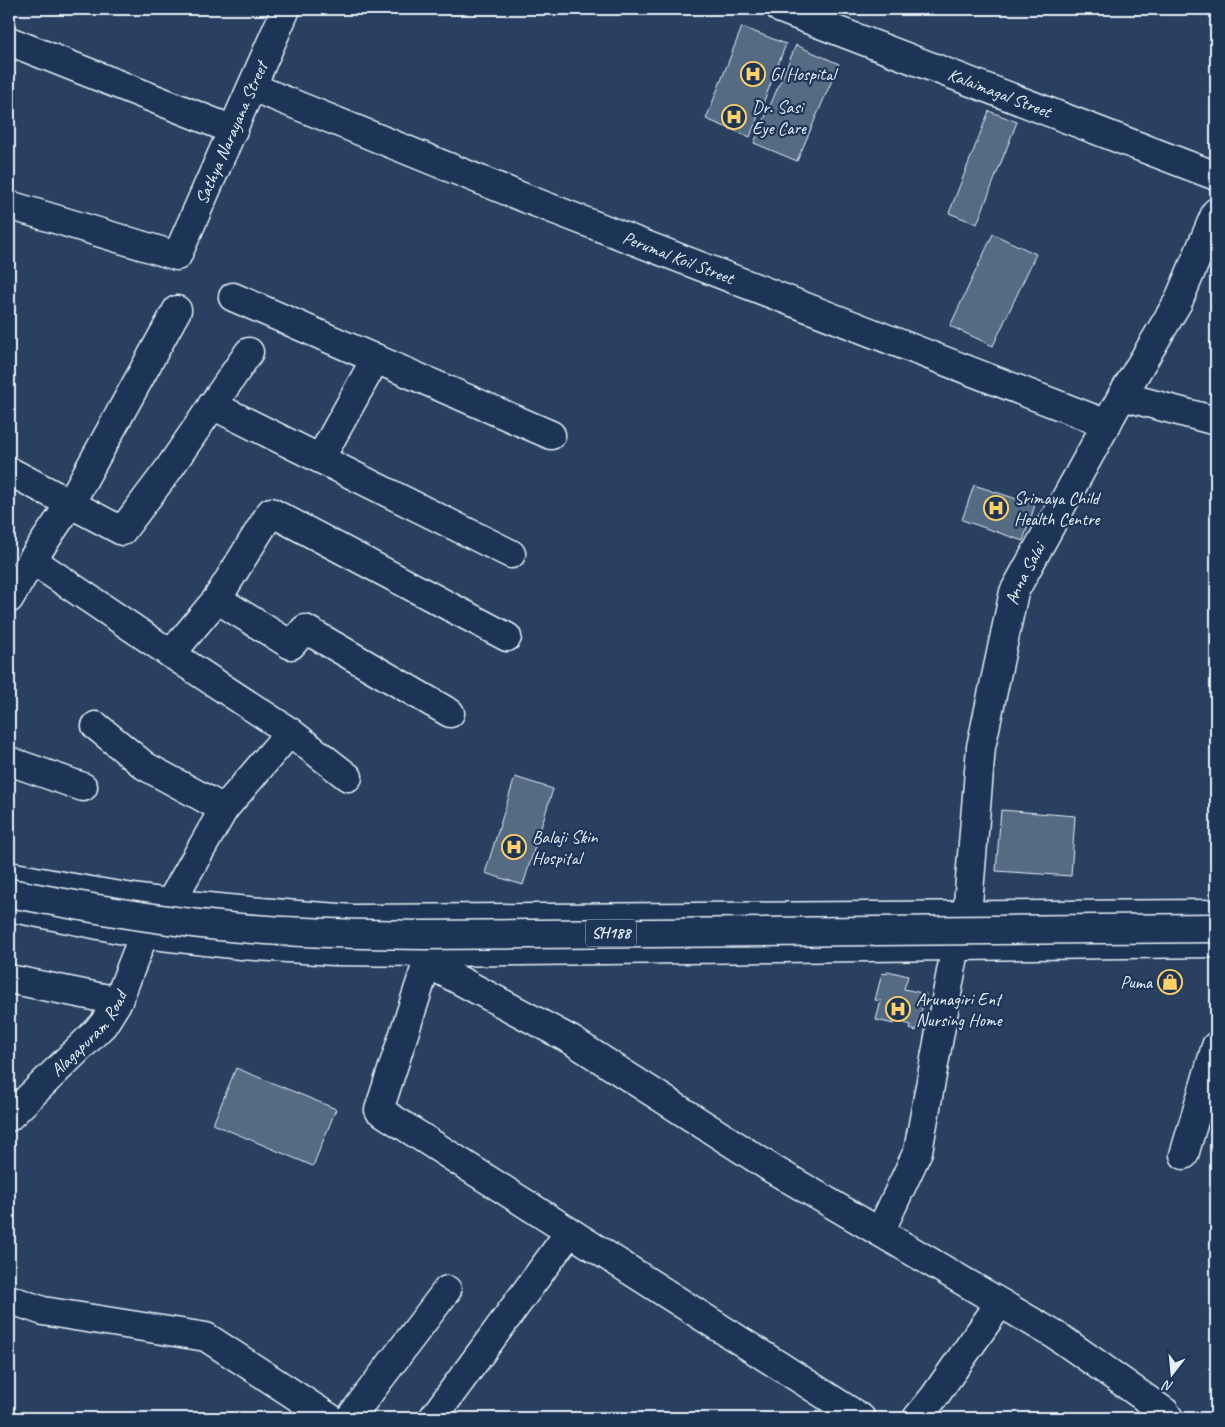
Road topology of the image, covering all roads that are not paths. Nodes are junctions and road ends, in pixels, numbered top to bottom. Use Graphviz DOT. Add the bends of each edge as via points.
graph roads {
  1 [pos="286,9"];
  2 [pos="781,9"];
  3 [pos="9,41"];
  4 [pos="252,87"];
  5 [pos="233,130"];
  6 [pos="1216,176"];
  7 [pos="9,205"];
  8 [pos="1216,212"];
  9 [pos="233,297"];
  10 [pos="177,310"];
  11 [pos="249,352"];
  12 [pos="376,358"];
  13 [pos="1122,396"];
  14 [pos="212,405"];
  15 [pos="1216,421"];
  16 [pos="1107,424"];
  17 [pos="551,435"];
  18 [pos="320,459"];
  19 [pos="9,471"];
  20 [pos="70,504"];
  21 [pos="511,554"];
  22 [pos="32,560"];
  23 [pos="217,598"];
  24 [pos="9,599"];
  25 [pos="507,637"];
  26 [pos="171,654"];
  27 [pos="450,713"];
  28 [pos="96,726"];
  29 [pos="290,732"];
  30 [pos="9,760"];
  31 [pos="348,776"];
  32 [pos="82,787"];
  33 [pos="224,810"];
  34 [pos="9,876"];
  35 [pos="9,893"];
  36 [pos="160,902"];
  37 [pos="9,907"];
  38 [pos="1216,914"];
  39 [pos="968,916"];
  40 [pos="1216,928"];
  41 [pos="144,934"];
  42 [pos="1216,944"];
  43 [pos="963,946"];
  44 [pos="428,957"];
  45 [pos="9,979"];
  46 [pos="118,1001"];
  47 [pos="1216,1046"];
  48 [pos="9,1117"];
  49 [pos="1184,1155"];
  50 [pos="569,1232"];
  51 [pos="880,1232"];
  52 [pos="447,1290"];
  53 [pos="9,1300"];
  54 [pos="1000,1303"];
  55 [pos="330,1418"];
  56 [pos="350,1418"];
  57 [pos="433,1418"];
  58 [pos="861,1418"];
  59 [pos="916,1418"];
  60 [pos="1169,1418"];
  1 -- 4 [label="street, Sathya Narayana Street"];
  2 -- 6 [label="street, Kalaimagal Street"];
  3 -- 5 [label="street"];
  4 -- 5 [label="street, Sathya Narayana Street"];
  4 -- 16 [label="street, Perumal Koil Street" via="546,206"];
  5 -- 7 [label="street, Sathya Narayana Street" via="177,256"];
  8 -- 13 [label="street, Anna Salai" via="1178,302"];
  9 -- 12 [label="street"];
  10 -- 20 [label="street"];
  11 -- 14 [label="street"];
  12 -- 17 [label="street"];
  12 -- 18 [label="street"];
  13 -- 15 [label="street"];
  13 -- 16 [label="street, Anna Salai"];
  14 -- 18 [label="street"];
  14 -- 20 [label="street" via="122,531"];
  16 -- 39 [label="street, Anna Salai" via="1014,592 981,747"];
  18 -- 21 [label="street"];
  19 -- 20 [label="street"];
  20 -- 22 [label="street"];
  22 -- 24 [label="street"];
  22 -- 26 [label="street"];
  23 -- 25 [label="street" via="271,512"];
  23 -- 26 [label="street"];
  23 -- 27 [label="street" via="291,645 305,629"];
  26 -- 29 [label="street"];
  28 -- 33 [label="street" via="145,766"];
  29 -- 31 [label="street"];
  29 -- 33 [label="street"];
  30 -- 32 [label="street"];
  33 -- 36 [label="street"];
  34 -- 36 [label="street"];
  35 -- 40 [label="street, SH188, bridge" via="163,920 346,934"];
  36 -- 39 [label="street" via="353,918"];
  36 -- 41 [label="street, Alagapuram Road"];
  37 -- 41 [label="street"];
  38 -- 39 [label="street"];
  39 -- 43 [label="street, Anna Salai"];
  41 -- 44 [label="street"];
  41 -- 46 [label="street, Alagapuram Road"];
  42 -- 43 [label="street"];
  43 -- 44 [label="street"];
  43 -- 51 [label="street, Anna Salai" via="918,1151"];
  44 -- 50 [label="street" via="378,1110"];
  44 -- 51 [label="street" via="571,1040 774,1170"];
  45 -- 46 [label="street"];
  46 -- 48 [label="street, Alagapuram Road" via="103,1025"];
  47 -- 49 [label="street"];
  50 -- 57 [label="street"];
  50 -- 58 [label="street"];
  51 -- 54 [label="street"];
  52 -- 56 [label="street"];
  53 -- 55 [label="street" via="43,1311 206,1337"];
  54 -- 59 [label="street"];
  54 -- 60 [label="street" via="1060,1338"];
}
